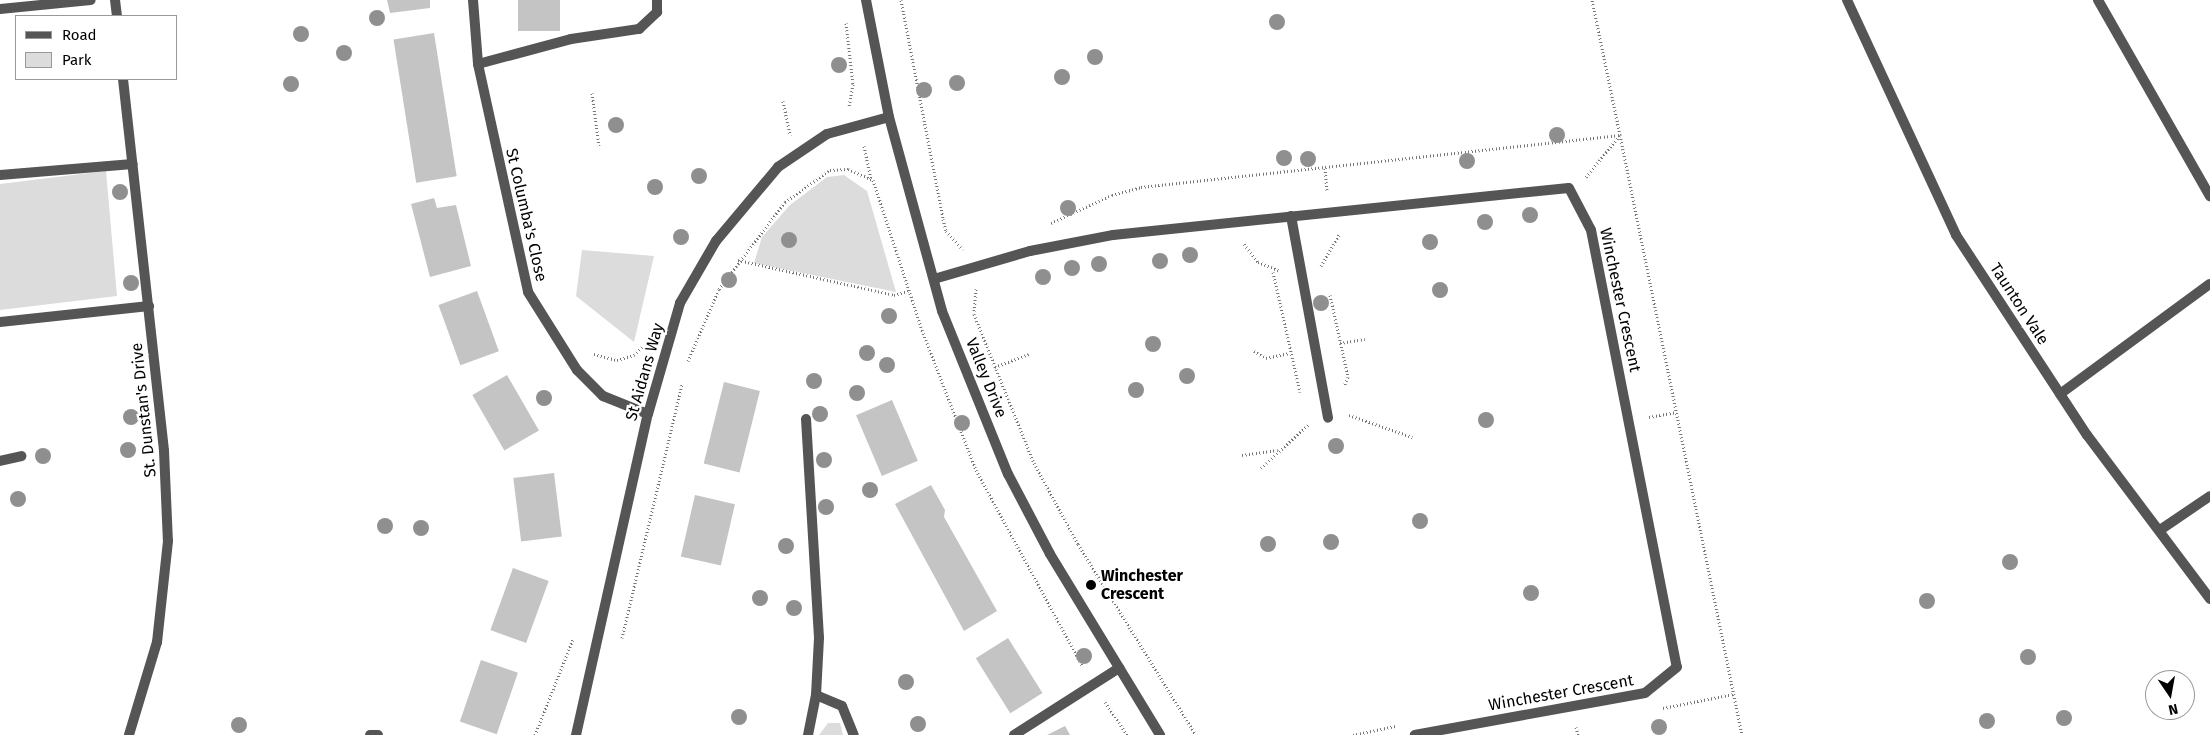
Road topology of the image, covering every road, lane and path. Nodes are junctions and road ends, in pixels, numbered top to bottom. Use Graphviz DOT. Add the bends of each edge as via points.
graph roads {
  1 [pos="92,0"];
  2 [pos="115,0"];
  3 [pos="473,0"];
  4 [pos="657,0"];
  5 [pos="866,0"];
  6 [pos="901,0"];
  7 [pos="1592,0"];
  8 [pos="1847,0"];
  9 [pos="2098,0"];
  10 [pos="0,9"];
  11 [pos="845,14"];
  12 [pos="117,15"];
  13 [pos="478,64"];
  14 [pos="124,80"];
  15 [pos="592,93"];
  16 [pos="783,101"];
  17 [pos="845,112"];
  18 [pos="889,117"];
  19 [pos="859,125"];
  20 [pos="1620,135"];
  21 [pos="788,142"];
  22 [pos="599,146"];
  23 [pos="133,164"];
  24 [pos="1325,168"];
  25 [pos="1590,172"];
  26 [pos="0,175"];
  27 [pos="872,179"];
  28 [pos="1327,185"];
  29 [pos="2210,196"];
  30 [pos="1290,216"];
  31 [pos="1048,224"];
  32 [pos="1345,229"];
  33 [pos="738,260"];
  34 [pos="969,268"];
  35 [pos="1299,270"];
  36 [pos="1280,272"];
  37 [pos="934,278"];
  38 [pos="2210,284"];
  39 [pos="908,291"];
  40 [pos="149,306"];
  41 [pos="0,322"];
  42 [pos="647,339"];
  43 [pos="1365,339"];
  44 [pos="1340,343"];
  45 [pos="589,350"];
  46 [pos="1254,351"];
  47 [pos="1289,353"];
  48 [pos="1029,354"];
  49 [pos="995,367"];
  50 [pos="685,371"];
  51 [pos="683,379"];
  52 [pos="2060,394"];
  53 [pos="1676,412"];
  54 [pos="648,414"];
  55 [pos="1649,417"];
  56 [pos="1328,418"];
  57 [pos="806,419"];
  58 [pos="1412,437"];
  59 [pos="1278,450"];
  60 [pos="1242,455"];
  61 [pos="21,456"];
  62 [pos="0,462"];
  63 [pos="1261,468"];
  64 [pos="2210,496"];
  65 [pos="2160,530"];
  66 [pos="2210,599"];
  67 [pos="577,629"];
  68 [pos="619,649"];
  69 [pos="1119,668"];
  70 [pos="1094,685"];
  71 [pos="816,695"];
  72 [pos="1400,725"];
  73 [pos="579,734"];
  74 [pos="130,735"];
  75 [pos="370,735"];
  76 [pos="378,735"];
  77 [pos="535,735"];
  78 [pos="808,735"];
  79 [pos="854,735"];
  80 [pos="1014,735"];
  81 [pos="1127,735"];
  82 [pos="1160,735"];
  83 [pos="1196,735"];
  84 [pos="1353,735"];
  85 [pos="1416,735"];
  86 [pos="1742,735"];
  1 -- 10 [label="street"];
  2 -- 12 [label="street"];
  3 -- 13 [label="street, St Columba's Close"];
  4 -- 13 [label="street" via="657,12 639,29 571,39"];
  5 -- 18 [label="street, Valley Drive"];
  6 -- 34 [label="path" via="945,228 961,243"];
  7 -- 20 [label="path"];
  8 -- 52 [label="street, Taunton Vale" via="1956,235"];
  9 -- 29 [label="street"];
  11 -- 17 [label="path" via="853,84"];
  13 -- 54 [label="street, St Columba's Close" via="528,292 577,370 603,396"];
  14 -- 23 [label="street, St. Dunstan's Drive"];
  15 -- 22 [label="path"];
  16 -- 21 [label="path" via="794,138"];
  18 -- 19 [label="street, St Aidans Way"];
  18 -- 37 [label="street, Valley Drive"];
  19 -- 27 [label="path"];
  19 -- 54 [label="street, St Aidans Way" via="827,134 778,167 716,241 680,303"];
  20 -- 24 [label="path"];
  20 -- 25 [label="path"];
  20 -- 53 [label="path"];
  23 -- 26 [label="street"];
  23 -- 40 [label="street, St. Dunstan's Drive"];
  24 -- 28 [label="path"];
  24 -- 31 [label="path" via="1133,189"];
  27 -- 33 [label="path" via="844,168 818,176 785,202"];
  27 -- 39 [label="path"];
  30 -- 34 [label="street, Winchester Crescent" via="1096,238"];
  30 -- 35 [label="street"];
  30 -- 85 [label="street, Winchester Crescent" via="1569,188 1591,230 1678,667 1645,693"];
  32 -- 35 [label="path" via="1322,265"];
  33 -- 39 [label="path" via="894,295"];
  33 -- 50 [label="path" via="712,303"];
  34 -- 37 [label="street, Winchester Crescent"];
  34 -- 49 [label="path" via="976,288 973,311"];
  35 -- 36 [label="path"];
  35 -- 56 [label="street"];
  37 -- 69 [label="street, Valley Drive" via="1008,474"];
  38 -- 52 [label="street"];
  39 -- 70 [label="path" via="976,470"];
  40 -- 41 [label="street"];
  40 -- 74 [label="street, St. Dunstan's Drive" via="165,467 168,565 151,670"];
  42 -- 45 [label="path" via="634,355 617,360 605,360"];
  43 -- 44 [label="path"];
  46 -- 47 [label="path" via="1266,358"];
  48 -- 49 [label="path"];
  49 -- 83 [label="path" via="1052,498"];
  51 -- 68 [label="path"];
  52 -- 65 [label="street, Taunton Vale"];
  53 -- 55 [label="path"];
  53 -- 86 [label="path"];
  54 -- 73 [label="street, St Aidans Way"];
  56 -- 58 [label="path" via="1352,415"];
  56 -- 59 [label="path" via="1314,421"];
  57 -- 71 [label="street" via="818,626"];
  59 -- 60 [label="path"];
  59 -- 63 [label="path"];
  61 -- 62 [label="street"];
  64 -- 65 [label="street"];
  65 -- 66 [label="street, Taunton Vale"];
  67 -- 77 [label="path"];
  69 -- 70 [label="street"];
  69 -- 82 [label="street, Valley Drive"];
  70 -- 80 [label="street"];
  70 -- 81 [label="path"];
  71 -- 78 [label="street"];
  71 -- 79 [label="street" via="842,706"];
  72 -- 84 [label="path"];
  75 -- 76 [label="street"];
}
